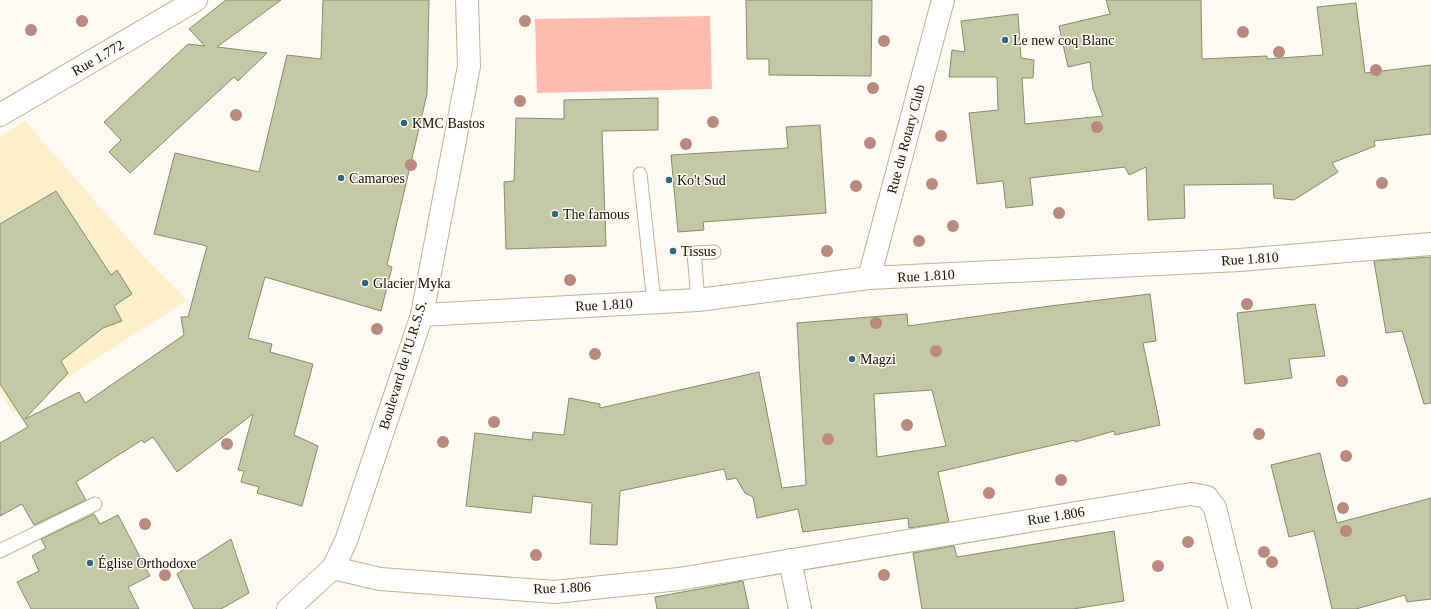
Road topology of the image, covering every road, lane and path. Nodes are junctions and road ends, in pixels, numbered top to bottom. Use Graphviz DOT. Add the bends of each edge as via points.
graph roads {
  1 [pos="196,0"];
  2 [pos="467,0"];
  3 [pos="943,0"];
  4 [pos="0,115"];
  5 [pos="640,174"];
  6 [pos="1431,244"];
  7 [pos="714,252"];
  8 [pos="869,278"];
  9 [pos="698,300"];
  10 [pos="654,302"];
  11 [pos="422,315"];
  12 [pos="95,504"];
  13 [pos="0,551"];
  14 [pos="790,560"];
  15 [pos="333,568"];
  16 [pos="288,609"];
  17 [pos="800,609"];
  18 [pos="1240,609"];
  1 -- 4 [label="street, Rue 1.772"];
  2 -- 11 [label="street, Boulevard de l'U.R.S.S." via="469,66"];
  3 -- 8 [label="street, Rue du Rotary Club"];
  5 -- 10 [label="lane"];
  6 -- 8 [label="street, Rue 1.810" via="1240,260"];
  7 -- 9 [label="lane" via="694,253"];
  8 -- 9 [label="street, Rue 1.810"];
  9 -- 10 [label="street, Rue 1.810"];
  10 -- 11 [label="street, Rue 1.810"];
  11 -- 15 [label="street, Boulevard de l'U.R.S.S." via="346,541"];
  12 -- 13 [label="lane"];
  14 -- 15 [label="street, Rue 1.806" via="679,579 555,592 380,579"];
  14 -- 17 [label="street"];
  14 -- 18 [label="street, Rue 1.806" via="1191,494 1207,498 1215,508"];
  15 -- 16 [label="street, Boulevard de l'U.R.S.S."];
}
